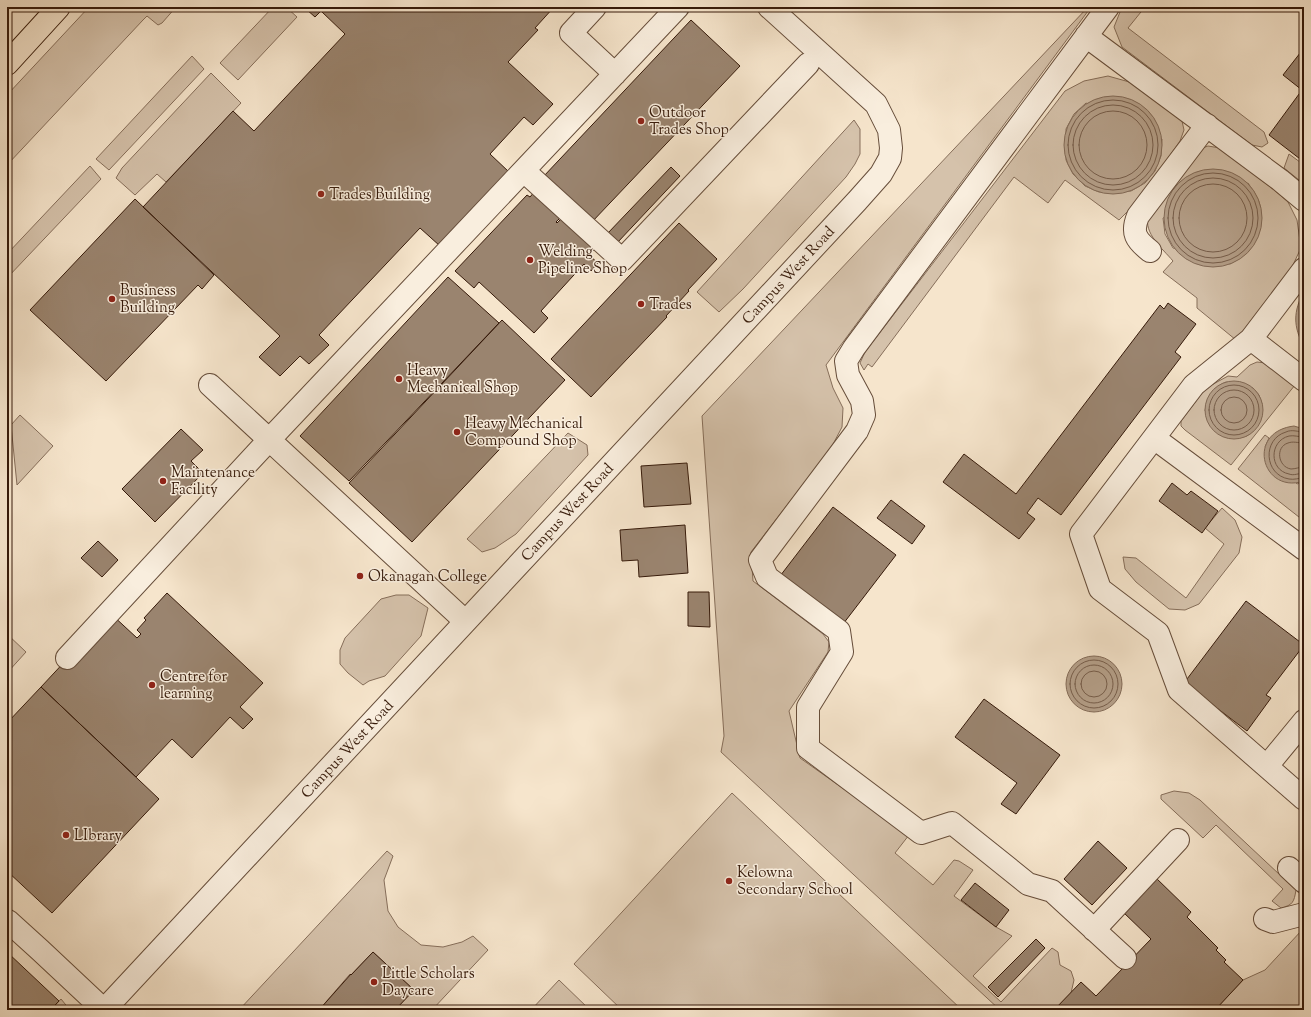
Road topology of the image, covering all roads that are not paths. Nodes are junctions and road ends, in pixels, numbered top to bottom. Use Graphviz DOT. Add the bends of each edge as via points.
graph roads {
  1 [pos="59,7"];
  2 [pos="595,7"];
  3 [pos="678,7"];
  4 [pos="770,7"];
  5 [pos="1108,7"];
  6 [pos="1086,36"];
  7 [pos="7,64"];
  8 [pos="808,64"];
  9 [pos="615,74"];
  10 [pos="1207,125"];
  11 [pos="524,170"];
  12 [pos="1304,200"];
  13 [pos="1150,251"];
  14 [pos="1304,269"];
  15 [pos="1251,339"];
  16 [pos="1304,380"];
  17 [pos="210,385"];
  18 [pos="1154,438"];
  19 [pos="269,440"];
  20 [pos="1304,549"];
  21 [pos="465,621"];
  22 [pos="67,658"];
  23 [pos="1301,732"];
  24 [pos="1267,766"];
  25 [pos="1304,799"];
  26 [pos="1178,840"];
  27 [pos="1304,914"];
  28 [pos="1265,919"];
  29 [pos="8,921"];
  30 [pos="1094,930"];
  31 [pos="1125,958"];
  32 [pos="104,1010"];
  1 -- 7 [label="main road"];
  2 -- 9 [label="street" via="572,33"];
  3 -- 9 [label="street"];
  4 -- 21 [label="street, Campus West Road" via="876,104 889,130 890,158 880,174 852,206"];
  5 -- 6 [label="street"];
  6 -- 10 [label="street"];
  6 -- 30 [label="street" via="854,348 846,361 848,375 862,401 864,415 857,432 760,560 767,577 839,631 842,652 808,707 808,748 921,833 952,823 1028,884 1052,891"];
  8 -- 11 [label="street" via="622,260"];
  9 -- 11 [label="street"];
  10 -- 12 [label="street"];
  10 -- 13 [label="street" via="1138,216 1134,225 1135,233 1138,240"];
  11 -- 19 [label="street"];
  14 -- 15 [label="street"];
  15 -- 16 [label="street"];
  15 -- 18 [label="street" via="1194,385"];
  17 -- 19 [label="street"];
  18 -- 20 [label="street"];
  18 -- 24 [label="street" via="1081,534 1100,589 1158,633 1179,690"];
  19 -- 21 [label="street"];
  19 -- 22 [label="street"];
  21 -- 32 [label="street, Campus West Road"];
  23 -- 24 [label="street"];
  24 -- 25 [label="street"];
  26 -- 30 [label="street"];
  27 -- 28 [label="street" via="1273,922"];
  29 -- 32 [label="street"];
  30 -- 31 [label="street"];
}
